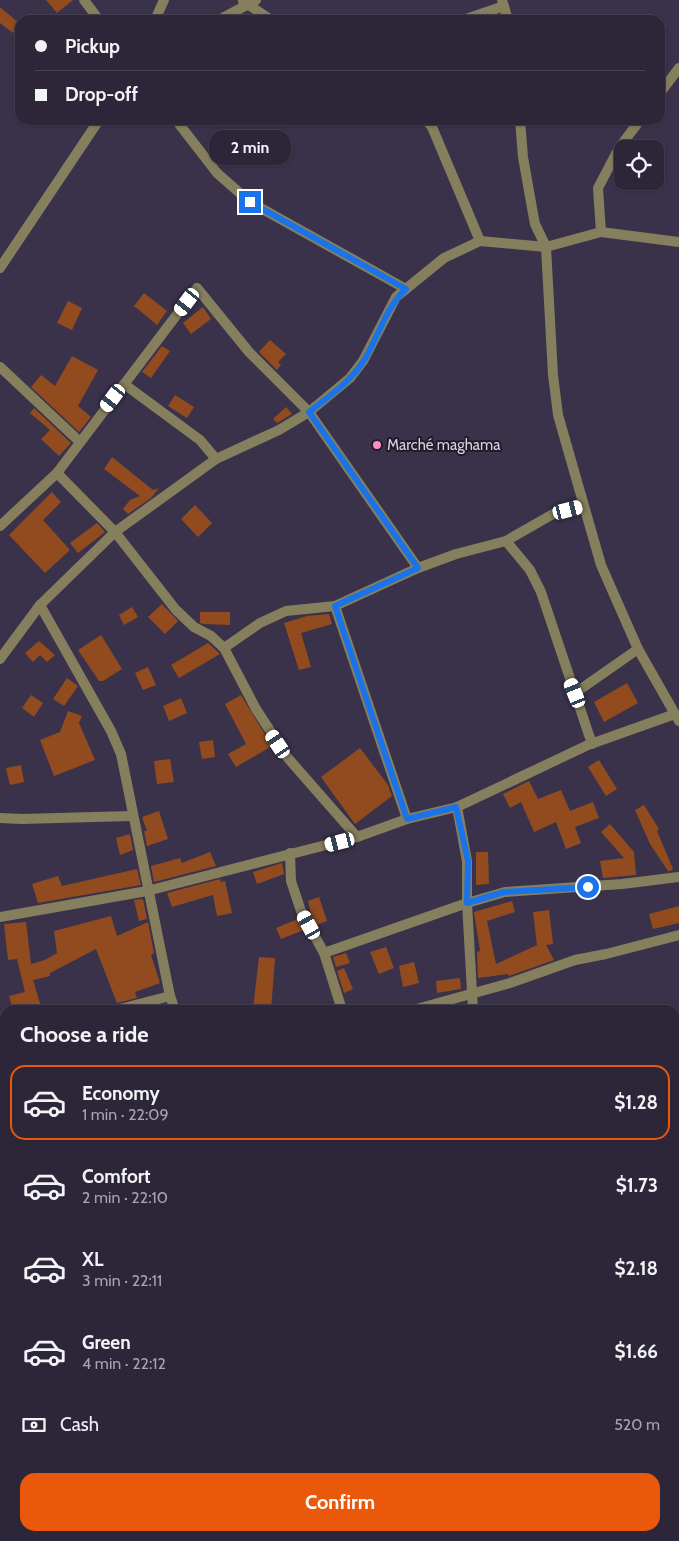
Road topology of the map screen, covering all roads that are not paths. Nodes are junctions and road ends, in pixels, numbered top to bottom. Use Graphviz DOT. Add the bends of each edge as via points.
graph roads {
  1 [pos="84,0"];
  2 [pos="164,0"];
  3 [pos="249,1"];
  4 [pos="503,3"];
  5 [pos="95,15"];
  6 [pos="157,15"];
  7 [pos="228,15"];
  8 [pos="265,15"];
  9 [pos="475,15"];
  10 [pos="507,15"];
  11 [pos="679,68"];
  12 [pos="665,86"];
  13 [pos="96,125"];
  14 [pos="180,125"];
  15 [pos="430,125"];
  16 [pos="520,125"];
  17 [pos="636,125"];
  18 [pos="600,232"];
  19 [pos="480,240"];
  20 [pos="679,242"];
  21 [pos="546,247"];
  22 [pos="0,268"];
  23 [pos="406,289"];
  24 [pos="0,367"];
  25 [pos="124,384"];
  26 [pos="309,412"];
  27 [pos="80,442"];
  28 [pos="216,459"];
  29 [pos="57,473"];
  30 [pos="582,506"];
  31 [pos="0,526"];
  32 [pos="115,532"];
  33 [pos="506,541"];
  34 [pos="418,568"];
  35 [pos="40,605"];
  36 [pos="335,606"];
  37 [pos="224,648"];
  38 [pos="638,649"];
  39 [pos="0,659"];
  40 [pos="575,693"];
  41 [pos="677,718"];
  42 [pos="592,744"];
  43 [pos="456,807"];
  44 [pos="132,816"];
  45 [pos="0,818"];
  46 [pos="407,819"];
  47 [pos="357,838"];
  48 [pos="290,854"];
  49 [pos="679,877"];
  50 [pos="147,891"];
  51 [pos="467,903"];
  52 [pos="0,917"];
  53 [pos="679,935"];
  54 [pos="324,953"];
  55 [pos="473,994"];
  56 [pos="170,996"];
  57 [pos="135,1005"];
  58 [pos="173,1005"];
  59 [pos="340,1005"];
  60 [pos="432,1005"];
  61 [pos="473,1005"];
  1 -- 5 [label="street"];
  2 -- 6 [label="street"];
  3 -- 7 [label="street"];
  3 -- 8 [label="street"];
  4 -- 9 [label="street"];
  4 -- 10 [label="street"];
  11 -- 12 [label="street"];
  13 -- 22 [label="street"];
  14 -- 23 [label="street" via="217,173 250,202"];
  15 -- 19 [label="street"];
  16 -- 21 [label="street" via="535,224"];
  17 -- 18 [label="street" via="619,148 598,188"];
  18 -- 20 [label="street"];
  18 -- 21 [label="street"];
  19 -- 21 [label="street"];
  19 -- 23 [label="street" via="444,258"];
  21 -- 30 [label="street" via="558,415"];
  23 -- 26 [label="street" via="396,297 363,362 350,378"];
  24 -- 27 [label="street"];
  25 -- 26 [label="street" via="197,288 249,352"];
  25 -- 27 [label="street"];
  25 -- 28 [label="street" via="200,440"];
  26 -- 28 [label="street" via="279,430"];
  26 -- 34 [label="street"];
  27 -- 29 [label="street"];
  28 -- 32 [label="street"];
  29 -- 31 [label="street"];
  29 -- 32 [label="street"];
  30 -- 33 [label="street" via="552,514"];
  30 -- 38 [label="street" via="601,565"];
  32 -- 35 [label="street"];
  32 -- 37 [label="street" via="176,610"];
  33 -- 34 [label="street"];
  33 -- 40 [label="street" via="530,570 541,592"];
  34 -- 36 [label="street"];
  35 -- 39 [label="street"];
  35 -- 44 [label="street" via="121,754"];
  36 -- 37 [label="street" via="286,611 260,623"];
  36 -- 46 [label="street"];
  37 -- 47 [label="street" via="256,709 287,757"];
  38 -- 40 [label="street"];
  38 -- 41 [label="street"];
  40 -- 42 [label="street"];
  41 -- 42 [label="street"];
  42 -- 43 [label="street"];
  43 -- 46 [label="street"];
  43 -- 51 [label="street" via="468,861"];
  44 -- 45 [label="street"];
  44 -- 50 [label="street"];
  46 -- 47 [label="street"];
  47 -- 48 [label="street"];
  48 -- 50 [label="street"];
  48 -- 54 [label="street" via="291,881 301,911"];
  49 -- 51 [label="street" via="504,892"];
  50 -- 52 [label="street"];
  50 -- 56 [label="street"];
  51 -- 54 [label="street"];
  51 -- 55 [label="street"];
  53 -- 55 [label="street" via="575,960"];
  54 -- 59 [label="street"];
  55 -- 60 [label="street"];
  55 -- 61 [label="street"];
  56 -- 57 [label="street"];
  56 -- 58 [label="street"];
}
